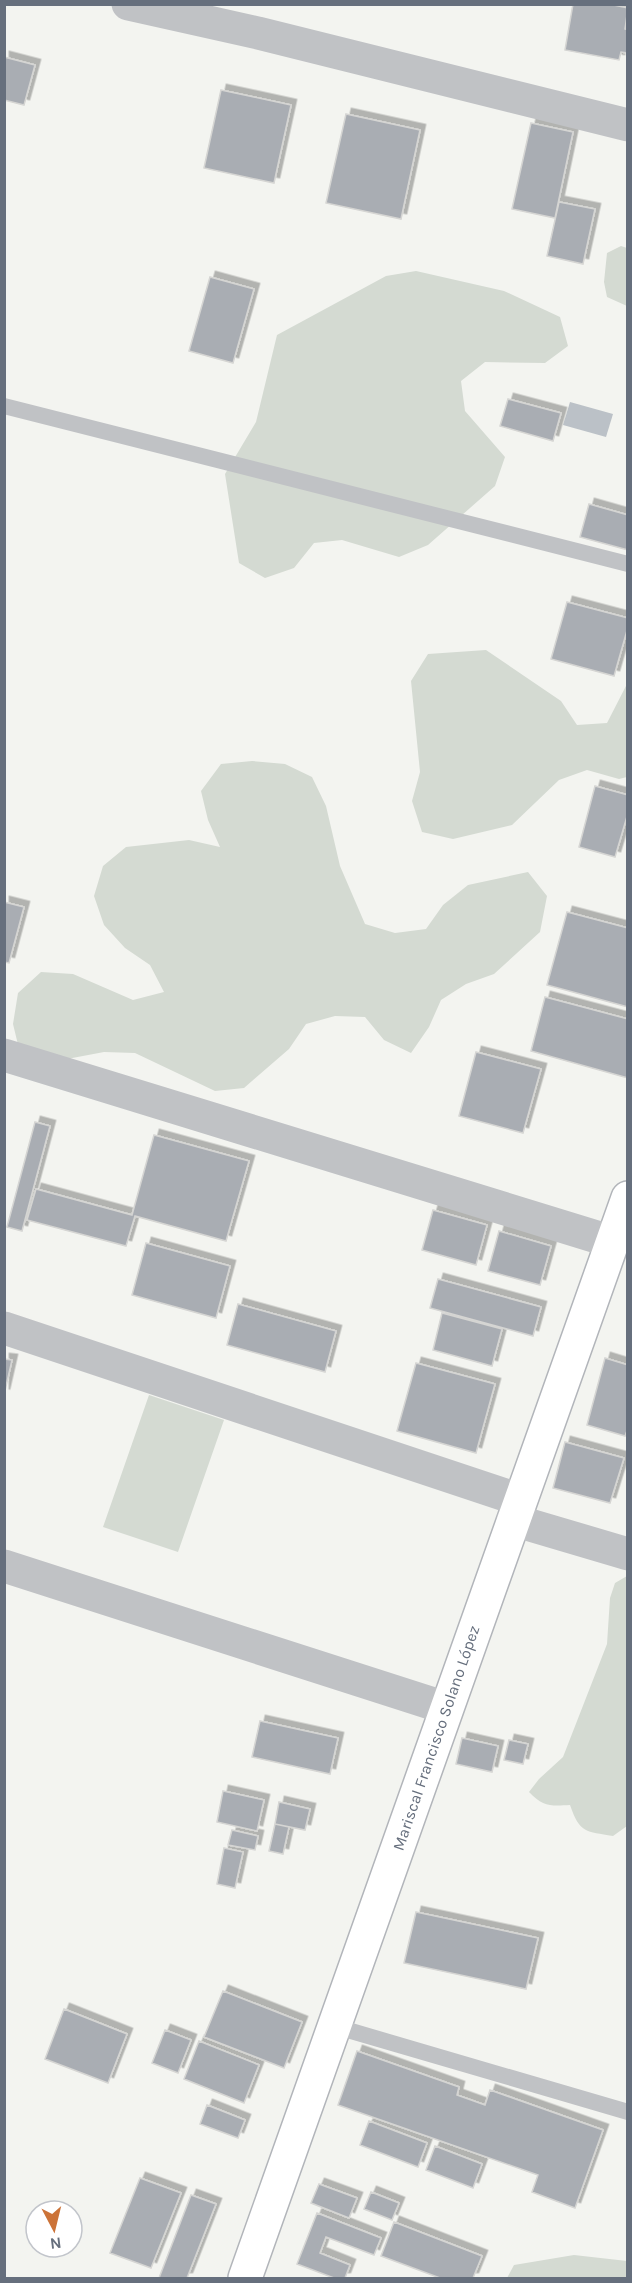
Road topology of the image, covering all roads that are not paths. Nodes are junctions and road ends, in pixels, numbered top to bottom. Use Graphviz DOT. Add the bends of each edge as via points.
graph roads {
  1 [pos="128,4"];
  2 [pos="627,125"];
  3 [pos="4,406"];
  4 [pos="627,564"];
  5 [pos="4,1055"];
  6 [pos="622,1220"];
  7 [pos="4,1328"];
  8 [pos="517,1510"];
  9 [pos="627,1554"];
  10 [pos="4,1566"];
  11 [pos="446,1708"];
  12 [pos="334,2026"];
  13 [pos="627,2112"];
  14 [pos="245,2278"];
  1 -- 2 [label="street"];
  3 -- 4 [label="lane"];
  5 -- 6 [label="street"];
  6 -- 8 [label="main road, Mariscal Francisco Solano López"];
  7 -- 8 [label="street"];
  8 -- 9 [label="street"];
  8 -- 11 [label="main road, Mariscal Francisco Solano López"];
  10 -- 11 [label="street"];
  11 -- 12 [label="main road, Mariscal Francisco Solano López"];
  12 -- 13 [label="lane"];
  12 -- 14 [label="main road, Mariscal Francisco Solano López"];
}
